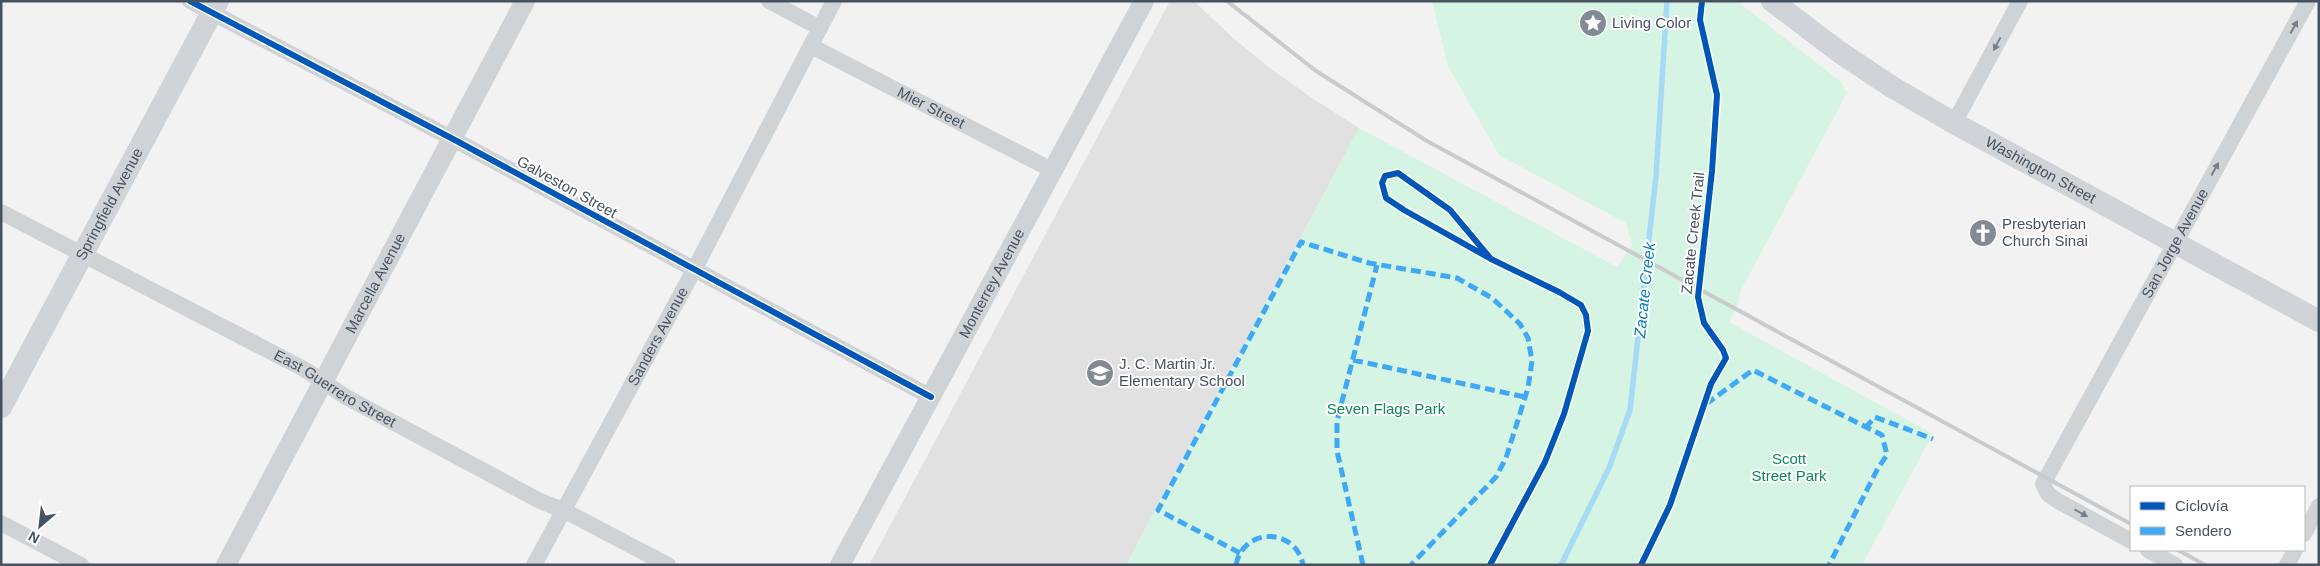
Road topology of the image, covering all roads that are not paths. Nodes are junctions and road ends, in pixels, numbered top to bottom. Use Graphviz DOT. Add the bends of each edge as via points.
graph roads {
  1 [pos="190,1"];
  2 [pos="525,1"];
  3 [pos="769,1"];
  4 [pos="834,1"];
  5 [pos="1144,1"];
  6 [pos="1772,1"];
  7 [pos="2020,1"];
  8 [pos="2308,1"];
  9 [pos="2315,1"];
  10 [pos="2319,3"];
  11 [pos="215,7"];
  12 [pos="820,28"];
  13 [pos="811,46"];
  14 [pos="1954,123"];
  15 [pos="453,139"];
  16 [pos="1052,170"];
  17 [pos="1,212"];
  18 [pos="2175,243"];
  19 [pos="83,253"];
  20 [pos="694,270"];
  21 [pos="2319,321"];
  22 [pos="325,383"];
  23 [pos="931,397"];
  24 [pos="1,407"];
  25 [pos="2319,506"];
  26 [pos="563,510"];
  27 [pos="1,523"];
  28 [pos="2305,532"];
  29 [pos="2130,540"];
  30 [pos="2150,551"];
  31 [pos="2294,551"];
  32 [pos="80,565"];
  33 [pos="226,565"];
  34 [pos="534,565"];
  35 [pos="668,565"];
  36 [pos="840,565"];
  37 [pos="2175,565"];
  38 [pos="2287,565"];
  1 -- 11 [label="street, Galveston Street"];
  2 -- 15 [label="street, Marcella Avenue"];
  3 -- 12 [label="street"];
  4 -- 12 [label="street, Sanders Avenue"];
  5 -- 16 [label="street, Monterrey Avenue"];
  6 -- 14 [label="main road, Washington Street" via="1838,51"];
  7 -- 14 [label="street, one-way"];
  18 -- 8 [label="street, San Jorge Avenue, one-way"];
  9 -- 10 [label="street"];
  11 -- 15 [label="street, Galveston Street"];
  11 -- 19 [label="main road, Springfield Avenue"];
  12 -- 13 [label="street, Sanders Avenue"];
  13 -- 16 [label="street, Mier Street"];
  13 -- 20 [label="street, Sanders Avenue"];
  14 -- 18 [label="main road, Washington Street"];
  15 -- 20 [label="street, Galveston Street"];
  15 -- 22 [label="street, Marcella Avenue"];
  16 -- 23 [label="street, Monterrey Avenue"];
  17 -- 19 [label="street, East Guerrero Street"];
  18 -- 21 [label="main road, Washington Street"];
  18 -- 29 [label="street, San Jorge Avenue, one-way" via="2043,484 2048,494 2058,501"];
  19 -- 22 [label="street, East Guerrero Street"];
  19 -- 24 [label="main road, Springfield Avenue"];
  20 -- 23 [label="street, Galveston Street"];
  20 -- 26 [label="street, Sanders Avenue"];
  22 -- 26 [label="street, East Guerrero Street" via="540,501"];
  22 -- 33 [label="street, Marcella Avenue"];
  23 -- 36 [label="street, Monterrey Avenue"];
  25 -- 28 [label="street"];
  26 -- 34 [label="street, Sanders Avenue"];
  26 -- 35 [label="street, East Guerrero Street"];
  27 -- 32 [label="street"];
  30 -- 37 [label="street"];
  31 -- 38 [label="street"];
}
